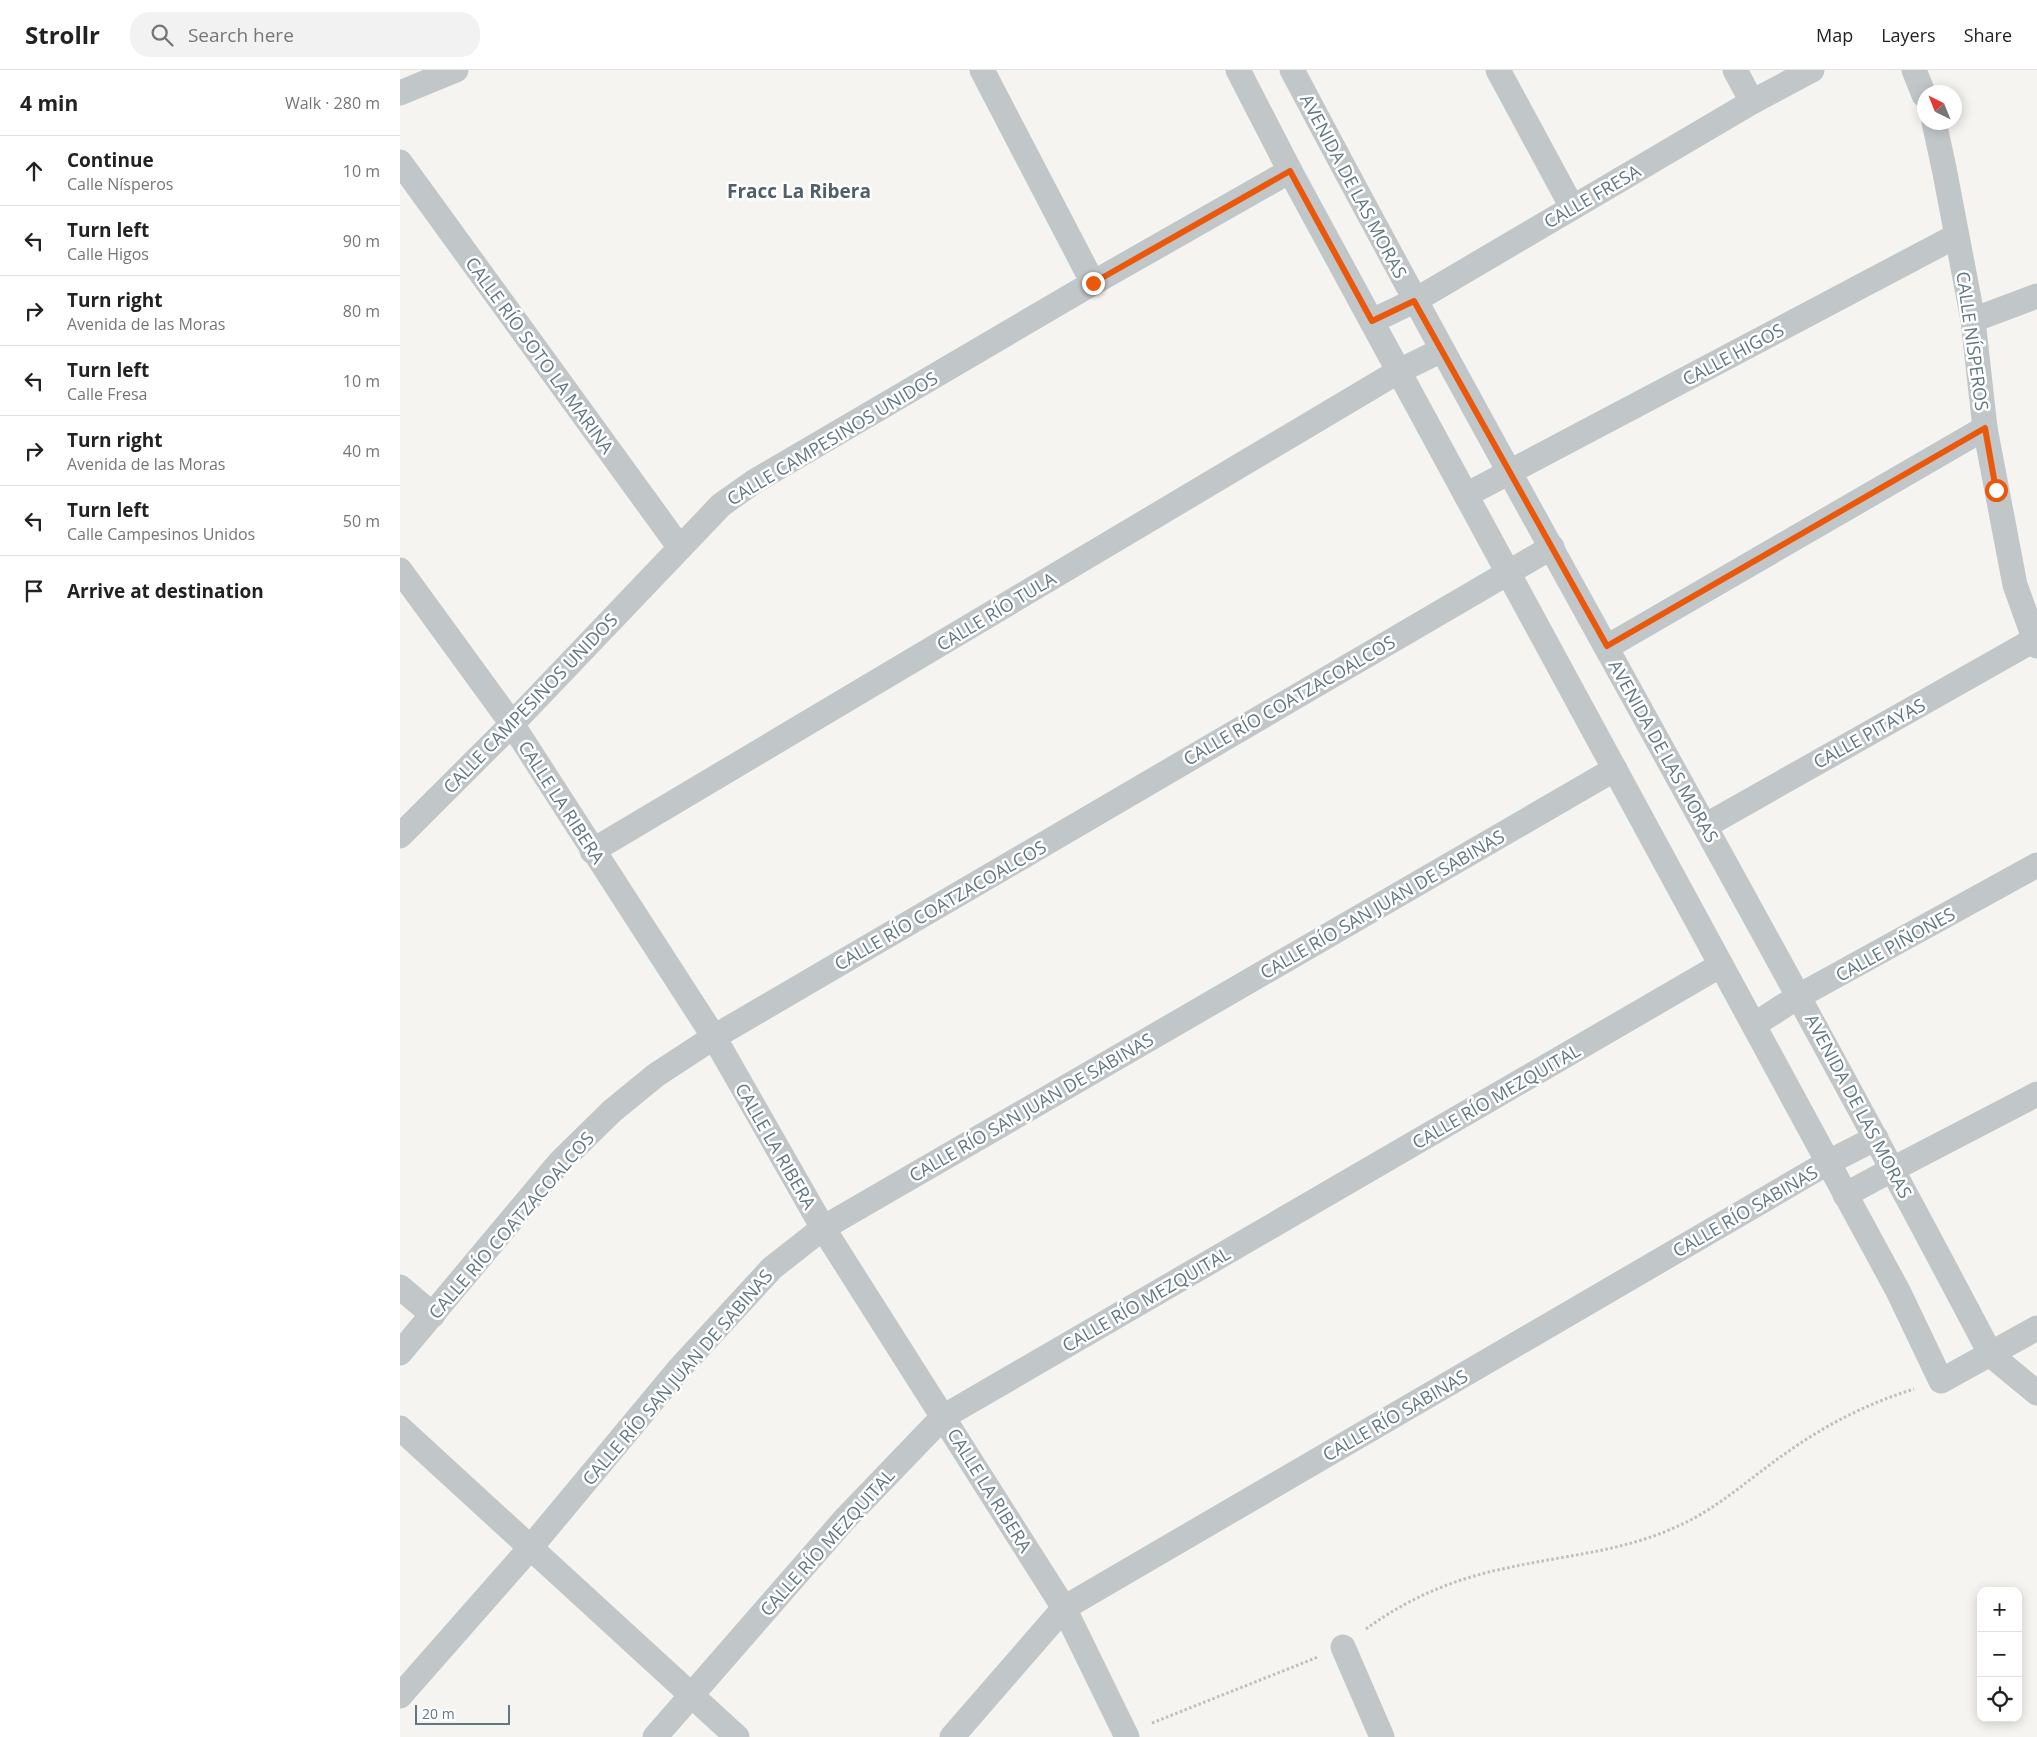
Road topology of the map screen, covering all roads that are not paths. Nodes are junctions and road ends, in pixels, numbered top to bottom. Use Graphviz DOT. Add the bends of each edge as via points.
graph roads {
  1 [pos="456,70"];
  2 [pos="982,70"];
  3 [pos="1238,70"];
  4 [pos="1292,70"];
  5 [pos="1498,70"];
  6 [pos="1735,70"];
  7 [pos="1812,70"];
  8 [pos="1914,70"];
  9 [pos="1920,85"];
  10 [pos="400,93"];
  11 [pos="1752,102"];
  12 [pos="1936,130"];
  13 [pos="400,162"];
  14 [pos="1290,171"];
  15 [pos="1572,207"];
  16 [pos="1956,236"];
  17 [pos="1093,283"];
  18 [pos="2037,296"];
  19 [pos="1414,301"];
  20 [pos="1973,320"];
  21 [pos="1372,321"];
  22 [pos="1442,350"];
  23 [pos="1399,371"];
  24 [pos="1985,428"];
  25 [pos="1511,473"];
  26 [pos="1466,495"];
  27 [pos="1552,547"];
  28 [pos="680,548"];
  29 [pos="400,570"];
  30 [pos="1508,572"];
  31 [pos="2035,643"];
  32 [pos="1607,646"];
  33 [pos="512,724"];
  34 [pos="1615,769"];
  35 [pos="1705,826"];
  36 [pos="400,836"];
  37 [pos="592,851"];
  38 [pos="2037,865"];
  39 [pos="1721,965"];
  40 [pos="1799,996"];
  41 [pos="1754,1025"];
  42 [pos="714,1037"];
  43 [pos="2037,1094"];
  44 [pos="1876,1138"];
  45 [pos="1827,1163"];
  46 [pos="1893,1168"];
  47 [pos="1845,1196"];
  48 [pos="824,1228"];
  49 [pos="400,1287"];
  50 [pos="433,1315"];
  51 [pos="2037,1328"];
  52 [pos="400,1353"];
  53 [pos="1990,1355"];
  54 [pos="2037,1393"];
  55 [pos="943,1417"];
  56 [pos="400,1428"];
  57 [pos="531,1547"];
  58 [pos="1064,1608"];
  59 [pos="1343,1647"];
  60 [pos="692,1695"];
  61 [pos="400,1696"];
  62 [pos="1126,1735"];
  63 [pos="655,1737"];
  64 [pos="738,1737"];
  65 [pos="952,1737"];
  66 [pos="1382,1737"];
  1 -- 10 [label="street"];
  2 -- 17 [label="street"];
  3 -- 14 [label="street"];
  4 -- 19 [label="street, AVENIDA DE LAS MORAS"];
  5 -- 15 [label="street"];
  6 -- 11 [label="street"];
  7 -- 11 [label="street, CALLE FRESA"];
  8 -- 9 [label="street"];
  11 -- 15 [label="street, CALLE FRESA"];
  12 -- 16 [label="street, CALLE NÍSPEROS"];
  13 -- 28 [label="street, CALLE RÍO SOTO LA MARINA"];
  14 -- 17 [label="street, CALLE CAMPESINOS UNIDOS"];
  14 -- 21 [label="street"];
  15 -- 19 [label="street, CALLE FRESA"];
  16 -- 20 [label="street, CALLE NÍSPEROS"];
  16 -- 25 [label="street, CALLE HIGOS"];
  17 -- 28 [label="street, CALLE CAMPESINOS UNIDOS" via="755,480 721,505"];
  18 -- 20 [label="street"];
  19 -- 21 [label="street, CALLE FRESA"];
  19 -- 22 [label="street, AVENIDA DE LAS MORAS"];
  20 -- 24 [label="street, CALLE NÍSPEROS"];
  21 -- 23 [label="street"];
  22 -- 23 [label="street, CALLE RÍO TULA"];
  22 -- 25 [label="street, AVENIDA DE LAS MORAS"];
  23 -- 26 [label="street"];
  23 -- 37 [label="street, CALLE RÍO TULA"];
  24 -- 31 [label="street, CALLE NÍSPEROS" via="2014,585"];
  24 -- 32 [label="street"];
  25 -- 26 [label="street, CALLE HIGOS"];
  25 -- 27 [label="street, AVENIDA DE LAS MORAS"];
  26 -- 30 [label="street"];
  27 -- 30 [label="street, CALLE RÍO COATZACOALCOS"];
  27 -- 32 [label="street, AVENIDA DE LAS MORAS"];
  28 -- 33 [label="street, CALLE CAMPESINOS UNIDOS"];
  29 -- 33 [label="street, CALLE LA RIBERA"];
  30 -- 34 [label="street"];
  30 -- 42 [label="street, CALLE RÍO COATZACOALCOS"];
  31 -- 35 [label="street, CALLE PITAYAS"];
  32 -- 35 [label="street, AVENIDA DE LAS MORAS"];
  33 -- 36 [label="street, CALLE CAMPESINOS UNIDOS"];
  33 -- 37 [label="street, CALLE LA RIBERA"];
  34 -- 39 [label="street"];
  34 -- 48 [label="street, CALLE RÍO SAN JUAN DE SABINAS"];
  35 -- 40 [label="street, AVENIDA DE LAS MORAS"];
  37 -- 42 [label="street, CALLE LA RIBERA"];
  38 -- 40 [label="street, CALLE PIÑONES"];
  39 -- 41 [label="street"];
  39 -- 55 [label="street, CALLE RÍO MEZQUITAL"];
  40 -- 41 [label="street, CALLE PIÑONES"];
  40 -- 44 [label="street, AVENIDA DE LAS MORAS"];
  41 -- 45 [label="street"];
  42 -- 48 [label="street, CALLE LA RIBERA"];
  42 -- 50 [label="street, CALLE RÍO COATZACOALCOS" via="656,1075 612,1111 559,1163"];
  43 -- 46 [label="street"];
  44 -- 45 [label="street, CALLE RÍO SABINAS"];
  44 -- 46 [label="street, AVENIDA DE LAS MORAS"];
  45 -- 47 [label="street"];
  45 -- 58 [label="street, CALLE RÍO SABINAS"];
  46 -- 47 [label="street"];
  46 -- 53 [label="street, AVENIDA DE LAS MORAS"];
  47 -- 53 [label="street" via="1898,1291 1941,1381"];
  48 -- 55 [label="street, CALLE LA RIBERA"];
  48 -- 57 [label="street, CALLE RÍO SAN JUAN DE SABINAS" via="772,1268 685,1362"];
  49 -- 50 [label="street"];
  50 -- 52 [label="street, CALLE RÍO COATZACOALCOS"];
  51 -- 53 [label="street"];
  53 -- 54 [label="street, AVENIDA DE LAS MORAS"];
  55 -- 58 [label="street, CALLE LA RIBERA"];
  55 -- 60 [label="street, CALLE RÍO MEZQUITAL" via="844,1520"];
  56 -- 57 [label="street"];
  57 -- 60 [label="street"];
  57 -- 61 [label="street, CALLE RÍO SAN JUAN DE SABINAS"];
  58 -- 62 [label="street, CALLE LA RIBERA"];
  58 -- 65 [label="street, CALLE RÍO SABINAS"];
  59 -- 66 [label="street"];
  60 -- 63 [label="street, CALLE RÍO MEZQUITAL"];
  60 -- 64 [label="street"];
}
